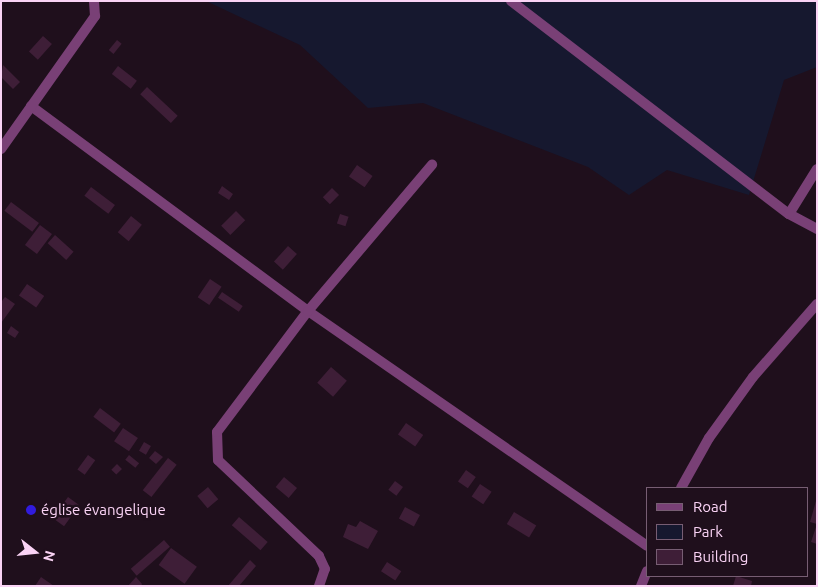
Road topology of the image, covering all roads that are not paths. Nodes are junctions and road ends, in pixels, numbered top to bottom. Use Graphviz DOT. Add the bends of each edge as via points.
graph roads {
  1 [pos="94,1"];
  2 [pos="511,1"];
  3 [pos="31,106"];
  4 [pos="1,149"];
  5 [pos="432,165"];
  6 [pos="817,169"];
  7 [pos="789,214"];
  8 [pos="817,229"];
  9 [pos="817,304"];
  10 [pos="308,311"];
  11 [pos="683,487"];
  12 [pos="646,545"];
  13 [pos="646,574"];
  14 [pos="319,586"];
  15 [pos="641,586"];
  1 -- 3 [label="street" via="95,16"];
  2 -- 7 [label="street"];
  3 -- 4 [label="street"];
  3 -- 10 [label="street"];
  5 -- 10 [label="street"];
  6 -- 7 [label="street"];
  7 -- 8 [label="street"];
  9 -- 11 [label="street" via="753,377 709,438"];
  10 -- 12 [label="street"];
  10 -- 14 [label="street" via="217,432 215,447 218,460 319,556 325,569"];
  13 -- 15 [label="street"];
}
